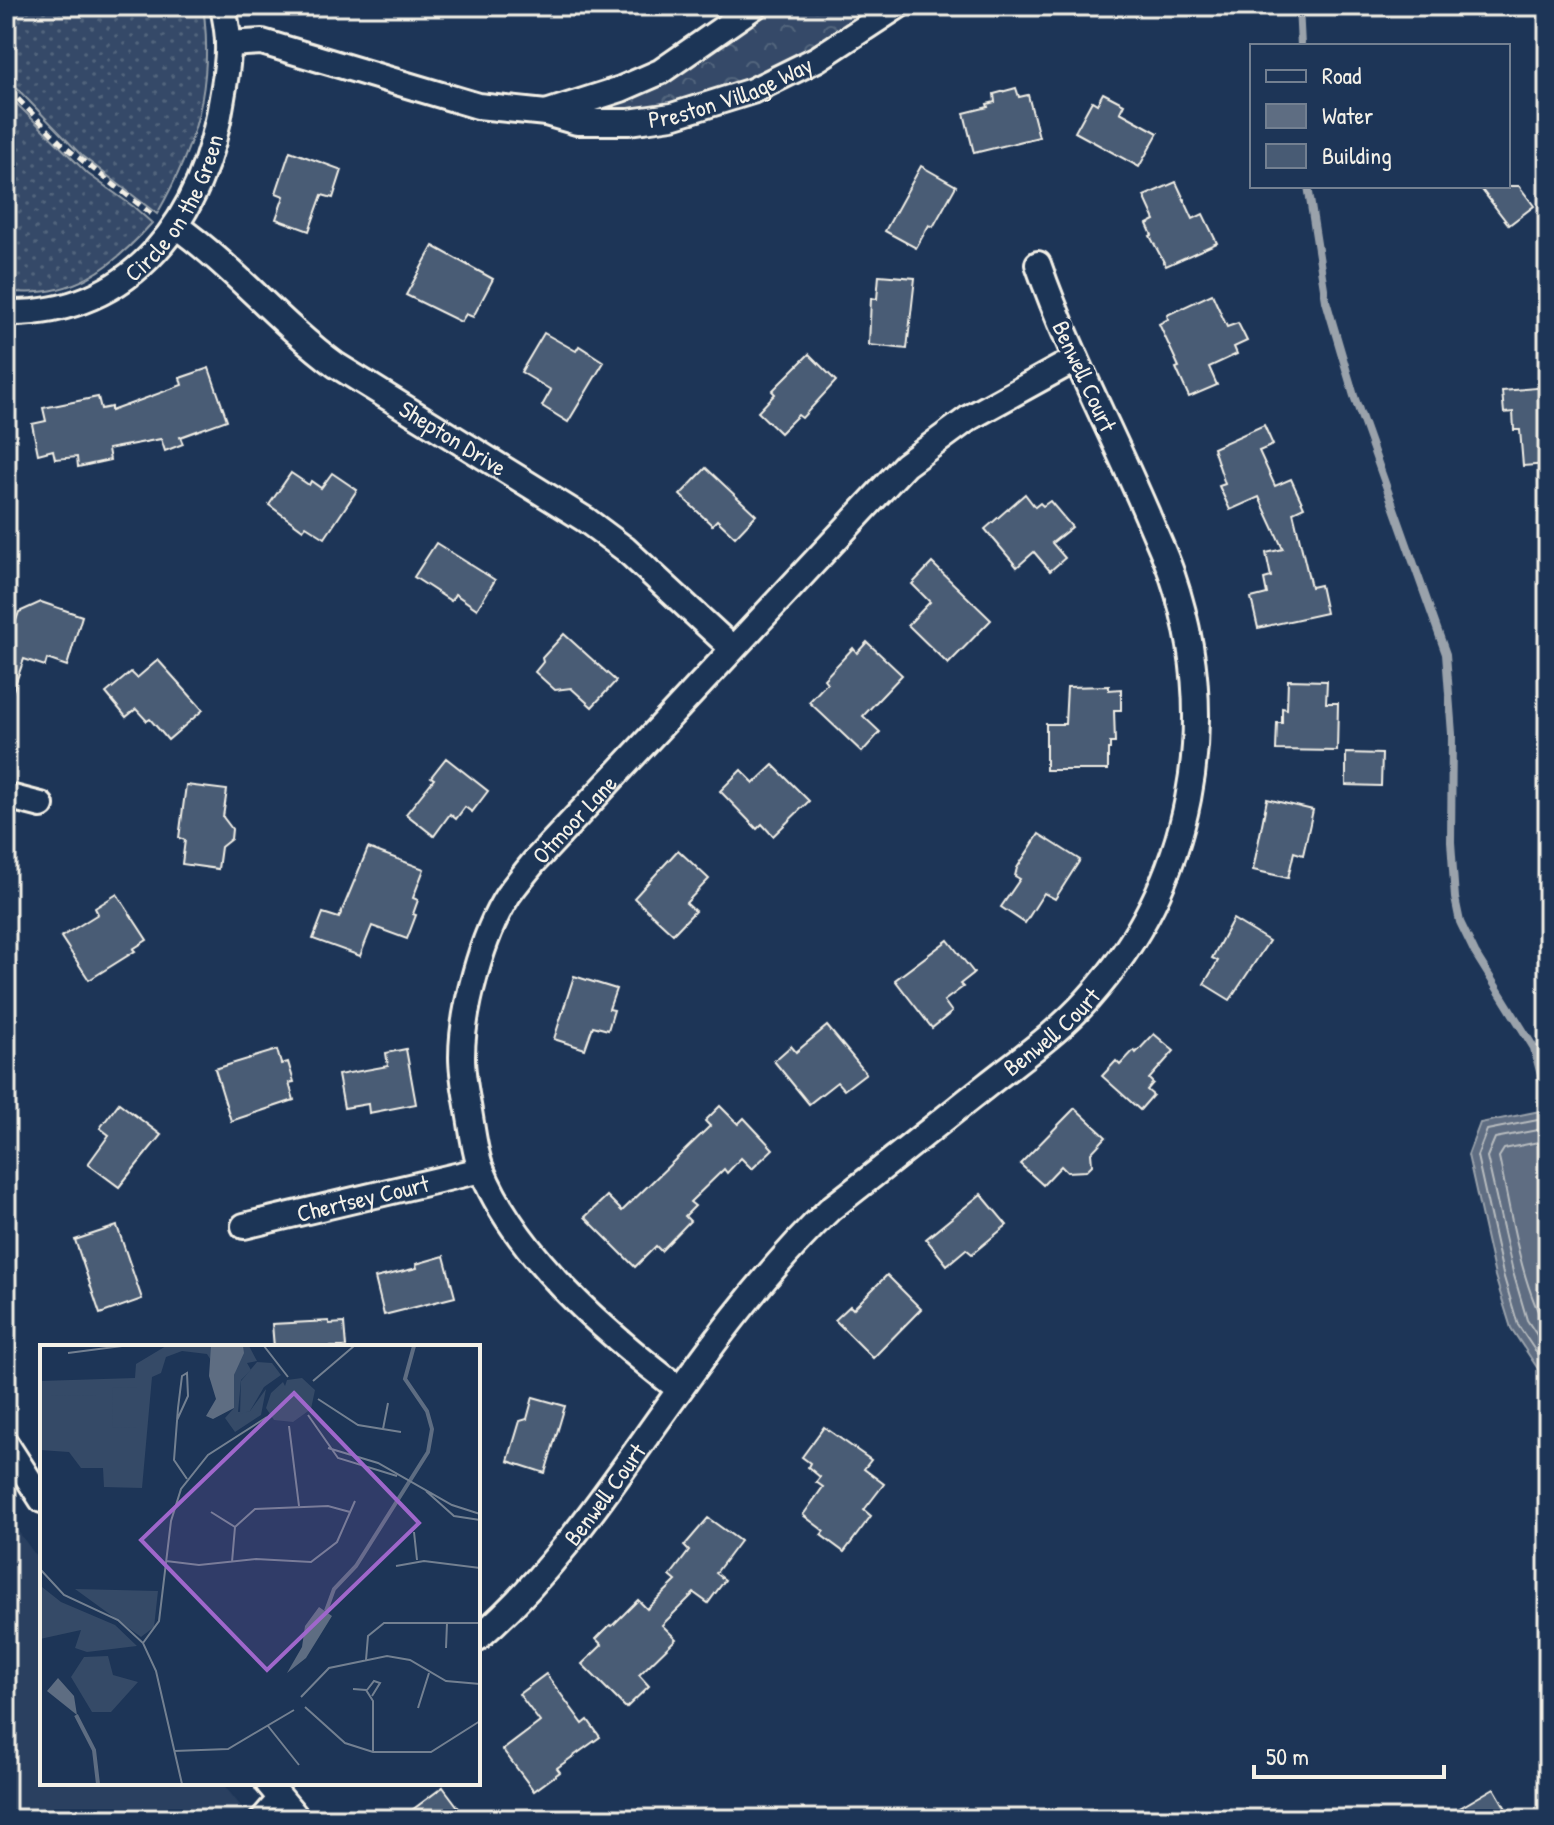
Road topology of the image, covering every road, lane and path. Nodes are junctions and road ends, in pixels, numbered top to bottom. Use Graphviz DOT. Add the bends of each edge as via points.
graph roads {
  1 [pos="223,6"];
  2 [pos="755,6"];
  3 [pos="898,6"];
  4 [pos="228,44"];
  5 [pos="18,99"];
  6 [pos="546,113"];
  7 [pos="166,221"];
  8 [pos="1038,264"];
  9 [pos="6,313"];
  10 [pos="1076,359"];
  11 [pos="732,648"];
  12 [pos="6,796"];
  13 [pos="41,805"];
  14 [pos="481,1170"];
  15 [pos="244,1226"];
  16 [pos="679,1389"];
  17 [pos="6,1444"];
  18 [pos="40,1497"];
  19 [pos="480,1636"];
  20 [pos="278,1787"];
  21 [pos="255,1819"];
  22 [pos="298,1819"];
  1 -- 4 [label="street, Circle on the Green"];
  2 -- 6 [label="street, Preston Village Way" via="660,72"];
  3 -- 6 [label="street, Preston Village Way" via="806,65 721,103 629,122 577,122"];
  4 -- 6 [label="street, Preston Village Way" via="262,42 478,106"];
  4 -- 7 [label="street, Circle on the Green" via="215,137 186,212"];
  5 -- 7 [label="path" via="65,147"];
  7 -- 9 [label="street, Circle on the Green" via="141,266 93,299 32,313"];
  7 -- 11 [label="street, Shepton Drive" via="204,246 336,365 625,549"];
  8 -- 10 [label="street, Benwell Court"];
  10 -- 11 [label="street, Otmoor Lane" via="969,418 905,465"];
  10 -- 16 [label="street, Benwell Court" via="1172,574 1186,624 1197,740 1189,802 1173,856 1133,937 1088,1000 830,1209 777,1264"];
  11 -- 14 [label="street, Otmoor Lane" via="506,898 474,979 464,1021 465,1087"];
  12 -- 13 [label="street"];
  14 -- 15 [label="street, Chertsey Court"];
  14 -- 16 [label="street, Otmoor Lane" via="514,1229 555,1279"];
  16 -- 19 [label="street, Benwell Court" via="579,1530 536,1582"];
  17 -- 18 [label="street"];
  20 -- 21 [label="lane"];
  20 -- 22 [label="street"];
}
